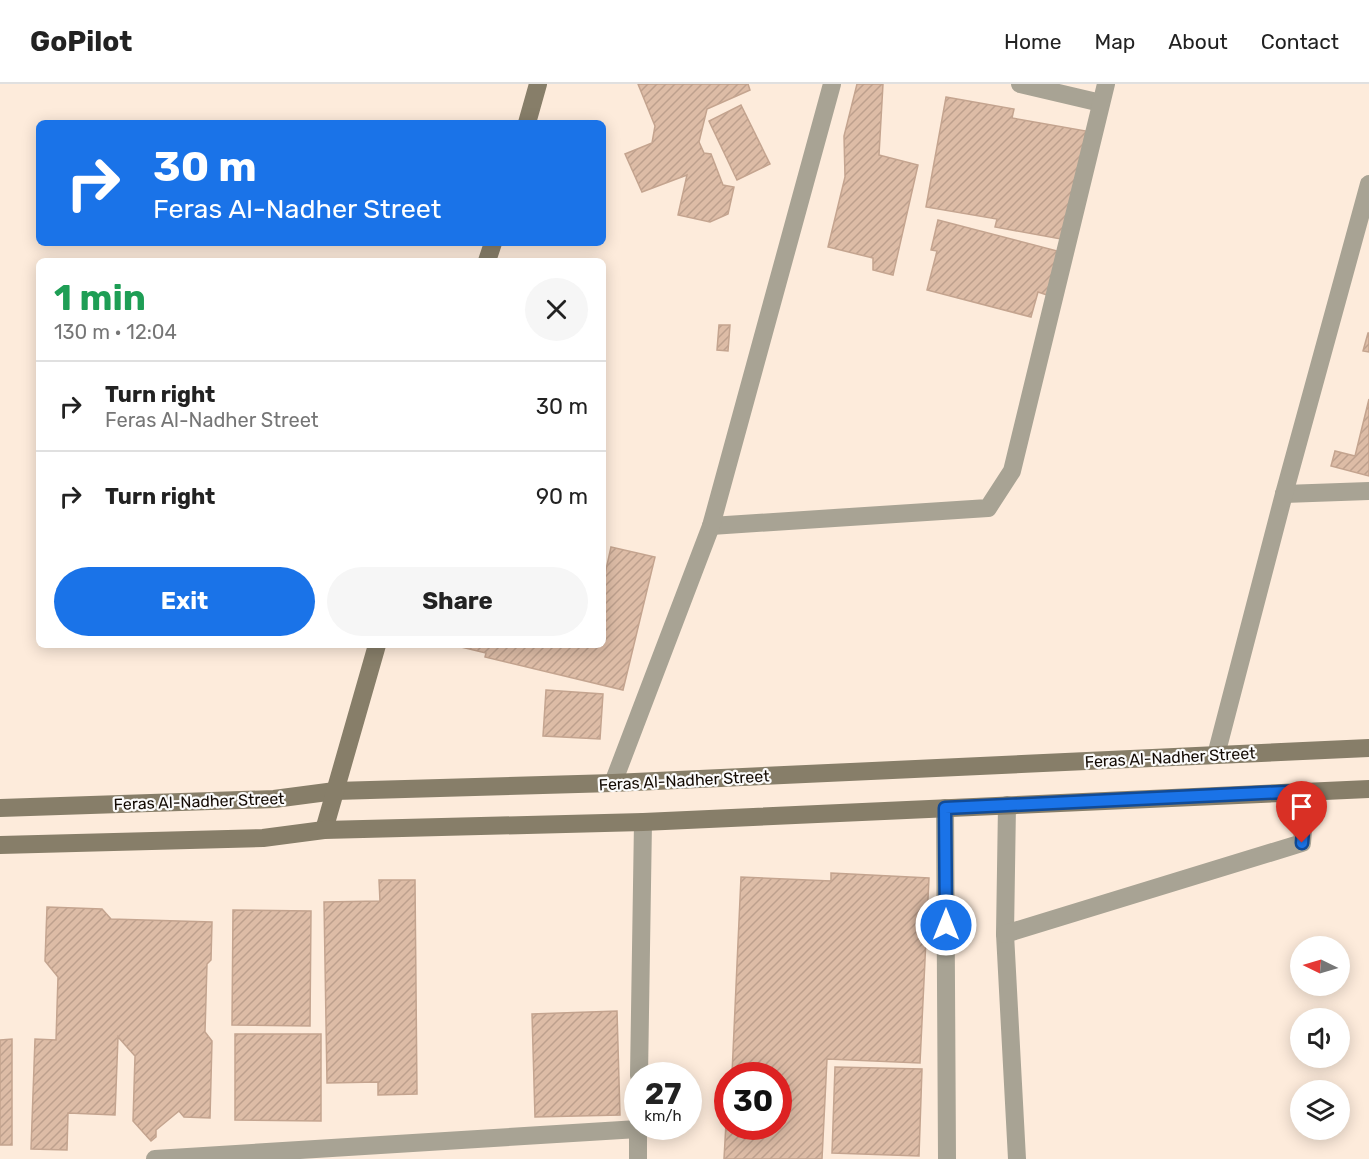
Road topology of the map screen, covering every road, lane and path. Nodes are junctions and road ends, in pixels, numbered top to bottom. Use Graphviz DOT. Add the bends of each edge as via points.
graph roads {
  1 [pos="538,84"];
  2 [pos="832,84"];
  3 [pos="1020,84"];
  4 [pos="1106,84"];
  5 [pos="1101,103"];
  6 [pos="528,120"];
  7 [pos="1369,184"];
  8 [pos="1369,491"];
  9 [pos="1284,494"];
  10 [pos="711,526"];
  11 [pos="376,648"];
  12 [pos="1369,748"];
  13 [pos="1216,755"];
  14 [pos="613,783"];
  15 [pos="1369,789"];
  16 [pos="335,791"];
  17 [pos="1306,791"];
  18 [pos="1007,805"];
  19 [pos="0,808"];
  20 [pos="945,808"];
  21 [pos="643,822"];
  22 [pos="324,830"];
  23 [pos="0,845"];
  24 [pos="1005,934"];
  25 [pos="639,1062"];
  26 [pos="624,1129"];
  27 [pos="638,1140"];
  28 [pos="1019,1155"];
  29 [pos="155,1159"];
  30 [pos="638,1159"];
  31 [pos="947,1159"];
  1 -- 6 [label="street"];
  2 -- 10 [label="street"];
  3 -- 5 [label="street"];
  4 -- 5 [label="street"];
  5 -- 10 [label="street" via="1012,471 988,508"];
  7 -- 9 [label="street"];
  8 -- 9 [label="street"];
  9 -- 13 [label="street"];
  10 -- 14 [label="street"];
  11 -- 16 [label="street"];
  12 -- 13 [label="street, Feras Al-Nadher Street"];
  13 -- 14 [label="street, Feras Al-Nadher Street"];
  14 -- 16 [label="street, Feras Al-Nadher Street"];
  15 -- 17 [label="street"];
  16 -- 19 [label="street, Feras Al-Nadher Street" via="274,799"];
  16 -- 22 [label="street"];
  17 -- 18 [label="street"];
  17 -- 24 [label="street" via="1302,843"];
  18 -- 20 [label="street"];
  18 -- 24 [label="street"];
  20 -- 21 [label="street"];
  20 -- 31 [label="street"];
  21 -- 22 [label="street"];
  21 -- 25 [label="street"];
  22 -- 23 [label="street" via="263,838"];
  24 -- 28 [label="street"];
  26 -- 29 [label="street"];
  27 -- 30 [label="street"];
}
